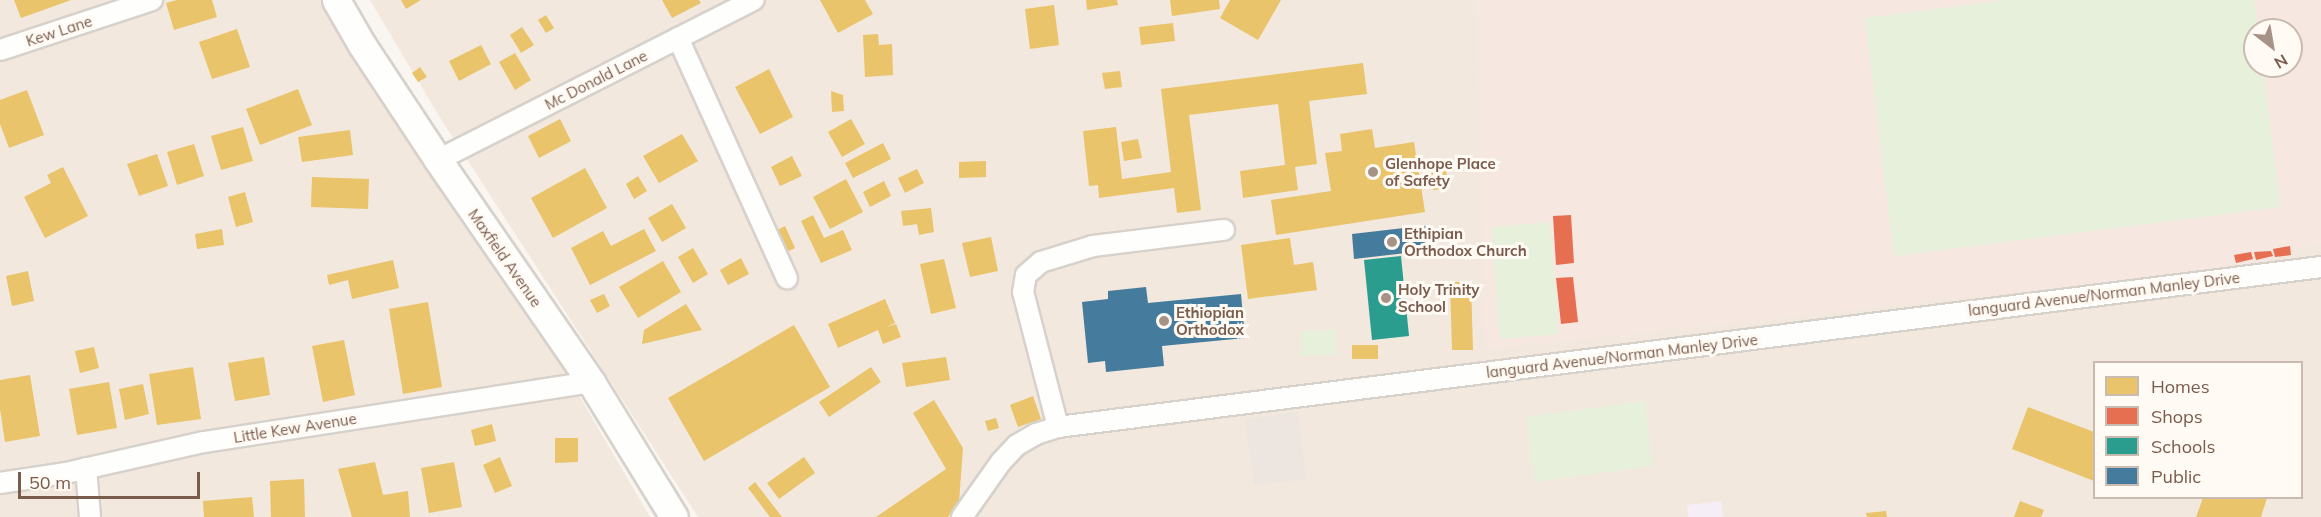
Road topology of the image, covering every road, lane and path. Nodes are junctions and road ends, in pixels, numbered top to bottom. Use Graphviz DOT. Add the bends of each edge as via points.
graph roads {
  1 [pos="152,0"];
  2 [pos="336,0"];
  3 [pos="754,0"];
  4 [pos="678,38"];
  5 [pos="0,50"];
  6 [pos="438,160"];
  7 [pos="1224,230"];
  8 [pos="2321,267"];
  9 [pos="787,278"];
  10 [pos="591,382"];
  11 [pos="1058,427"];
  12 [pos="86,468"];
  13 [pos="0,483"];
  14 [pos="90,517"];
  15 [pos="674,517"];
  16 [pos="962,517"];
  1 -- 5 [label="street, Kew Lane"];
  2 -- 6 [label="main road, Maxfield Avenue"];
  3 -- 4 [label="street, Mc Donald Lane"];
  4 -- 6 [label="street, Mc Donald Lane"];
  4 -- 9 [label="street"];
  6 -- 10 [label="main road, Maxfield Avenue"];
  7 -- 11 [label="street" via="1093,246 1041,262 1026,275 1023,292"];
  8 -- 11 [label="street, languard Avenue/Norman Manley Drive"];
  10 -- 12 [label="street, Little Kew Avenue" via="204,442"];
  10 -- 15 [label="main road, Maxfield Avenue"];
  11 -- 16 [label="street, languard Avenue/Norman Manley Drive" via="1017,446"];
  12 -- 13 [label="street, Little Kew Avenue"];
  12 -- 14 [label="street"];
}
